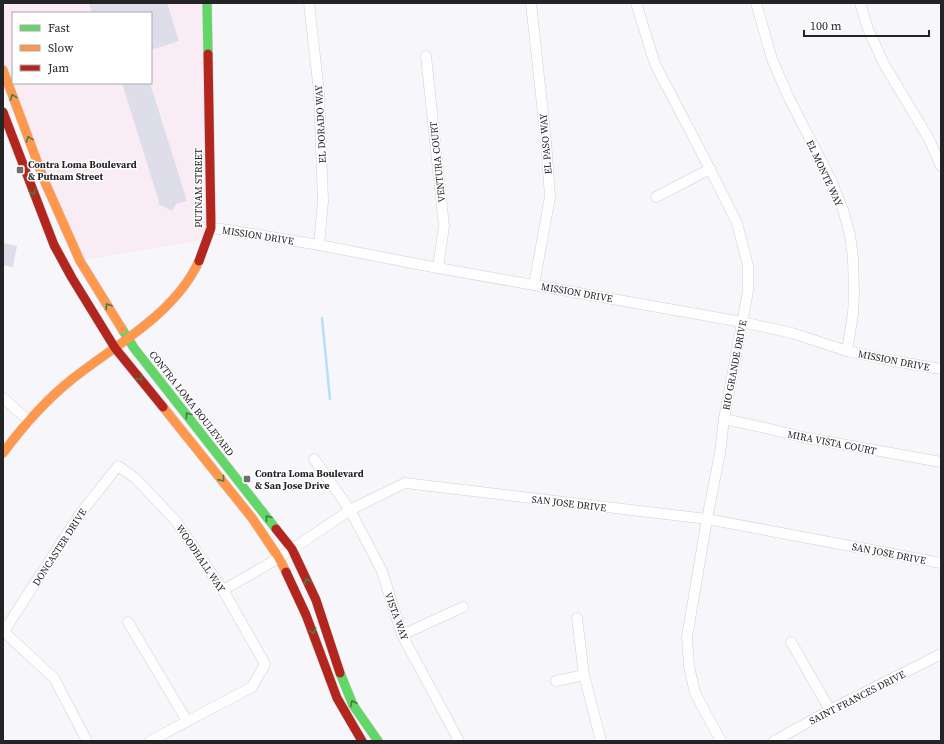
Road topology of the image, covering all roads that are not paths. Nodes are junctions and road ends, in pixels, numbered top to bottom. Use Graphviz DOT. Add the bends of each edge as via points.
graph roads {
  1 [pos="206,3"];
  2 [pos="309,3"];
  3 [pos="531,3"];
  4 [pos="636,3"];
  5 [pos="756,3"];
  6 [pos="860,3"];
  7 [pos="426,56"];
  8 [pos="3,70"];
  9 [pos="3,112"];
  10 [pos="941,166"];
  11 [pos="710,169"];
  12 [pos="656,197"];
  13 [pos="211,228"];
  14 [pos="319,245"];
  15 [pos="438,268"];
  16 [pos="534,285"];
  17 [pos="742,322"];
  18 [pos="128,339"];
  19 [pos="116,348"];
  20 [pos="847,351"];
  21 [pos="941,369"];
  22 [pos="3,398"];
  23 [pos="724,419"];
  24 [pos="29,421"];
  25 [pos="3,453"];
  26 [pos="314,459"];
  27 [pos="941,462"];
  28 [pos="118,466"];
  29 [pos="350,510"];
  30 [pos="707,519"];
  31 [pos="292,549"];
  32 [pos="279,558"];
  33 [pos="941,563"];
  34 [pos="223,590"];
  35 [pos="463,607"];
  36 [pos="577,618"];
  37 [pos="128,622"];
  38 [pos="3,631"];
  39 [pos="402,635"];
  40 [pos="792,642"];
  41 [pos="941,654"];
  42 [pos="584,675"];
  43 [pos="556,681"];
  44 [pos="830,710"];
  45 [pos="187,721"];
  46 [pos="376,738"];
  47 [pos="87,741"];
  48 [pos="150,741"];
  49 [pos="362,741"];
  50 [pos="365,741"];
  51 [pos="459,741"];
  52 [pos="601,741"];
  53 [pos="721,741"];
  54 [pos="774,741"];
  1 -- 13 [label="main road, PUTNAM STREET"];
  2 -- 14 [label="street, EL DORADO WAY" via="319,92 323,201"];
  3 -- 16 [label="street, EL PASO WAY" via="550,197"];
  4 -- 11 [label="street, RIO GRANDE DRIVE" via="655,64"];
  5 -- 20 [label="street, EL MONTE WAY" via="772,59 832,182 850,235 854,294"];
  6 -- 10 [label="street" via="868,29 884,64 929,139"];
  7 -- 15 [label="street, VENTURA COURT" via="444,226"];
  18 -- 8 [label="main road, CONTRA LOMA BOULEVARD, one-way" via="80,261 44,180"];
  9 -- 19 [label="main road, one-way" via="54,245"];
  11 -- 12 [label="street"];
  11 -- 17 [label="street, RIO GRANDE DRIVE" via="737,223 748,266 748,291"];
  13 -- 14 [label="street, MISSION DRIVE"];
  13 -- 18 [label="main road, PUTNAM STREET" via="201,260 186,286 168,306"];
  14 -- 15 [label="street, MISSION DRIVE"];
  15 -- 16 [label="street, MISSION DRIVE"];
  16 -- 17 [label="street, MISSION DRIVE"];
  17 -- 20 [label="street, MISSION DRIVE" via="792,333"];
  17 -- 23 [label="street, RIO GRANDE DRIVE"];
  18 -- 19 [label="main road, PUTNAM STREET"];
  31 -- 18 [label="main road, CONTRA LOMA BOULEVARD, one-way"];
  19 -- 24 [label="main road, PUTNAM STREET" via="60,389"];
  19 -- 32 [label="main road, one-way" via="252,518"];
  20 -- 21 [label="street, MISSION DRIVE"];
  22 -- 24 [label="street"];
  23 -- 27 [label="street, MIRA VISTA COURT" via="802,437"];
  23 -- 30 [label="street, RIO GRANDE DRIVE"];
  24 -- 25 [label="main road, PUTNAM STREET"];
  26 -- 29 [label="street, VISTA WAY"];
  28 -- 34 [label="street, WOODHALL WAY" via="135,478 176,521"];
  28 -- 38 [label="street, DONCASTER DRIVE" via="80,514"];
  29 -- 30 [label="street, SAN JOSE DRIVE" via="405,483"];
  29 -- 31 [label="street, SAN JOSE DRIVE"];
  29 -- 39 [label="street, VISTA WAY" via="382,571"];
  30 -- 33 [label="street, SAN JOSE DRIVE"];
  30 -- 53 [label="street, RIO GRANDE DRIVE" via="687,637 689,666 695,693"];
  31 -- 32 [label="street, SAN JOSE DRIVE"];
  46 -- 31 [label="main road, CONTRA LOMA BOULEVARD, one-way" via="353,705 340,676 316,600"];
  32 -- 34 [label="street, SAN JOSE DRIVE"];
  32 -- 49 [label="main road, one-way" via="306,615 337,698"];
  34 -- 45 [label="street, WOODHALL WAY" via="265,664 252,688"];
  35 -- 39 [label="street"];
  36 -- 42 [label="street"];
  37 -- 45 [label="street"];
  38 -- 47 [label="street" via="54,678"];
  39 -- 51 [label="street, VISTA WAY"];
  40 -- 44 [label="street"];
  41 -- 44 [label="street, SAINT FRANCES DRIVE"];
  42 -- 43 [label="street"];
  42 -- 52 [label="street"];
  44 -- 54 [label="street, SAINT FRANCES DRIVE"];
  45 -- 48 [label="street"];
  46 -- 50 [label="main road"];
}
